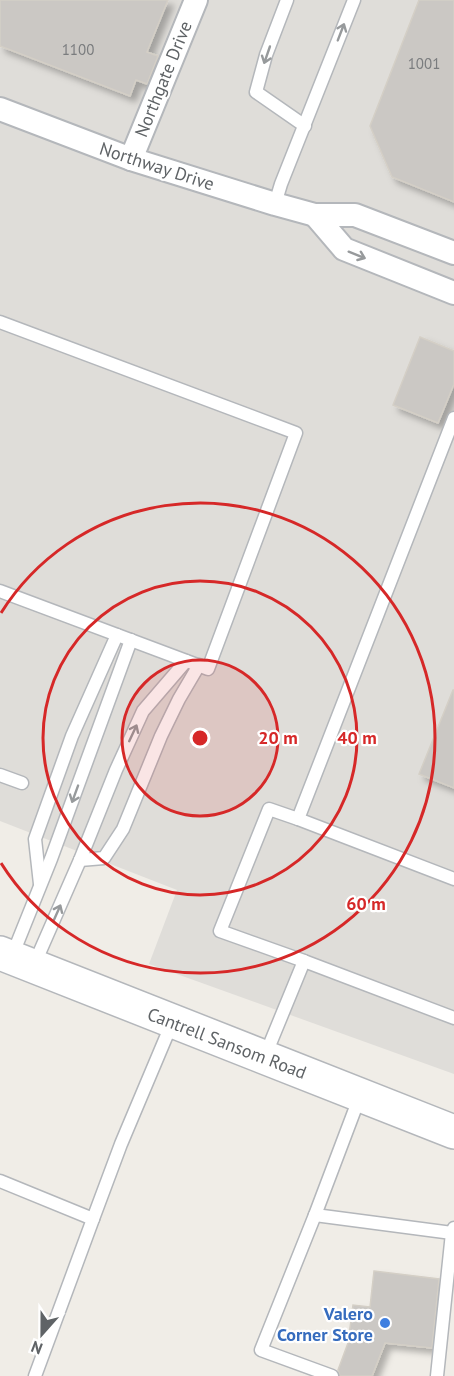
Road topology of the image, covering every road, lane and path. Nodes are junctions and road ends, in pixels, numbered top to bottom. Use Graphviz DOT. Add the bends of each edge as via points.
graph roads {
  1 [pos="196,0"];
  2 [pos="287,0"];
  3 [pos="354,0"];
  4 [pos="0,109"];
  5 [pos="305,126"];
  6 [pos="131,159"];
  7 [pos="275,204"];
  8 [pos="315,215"];
  9 [pos="454,253"];
  10 [pos="454,293"];
  11 [pos="0,322"];
  12 [pos="454,418"];
  13 [pos="0,591"];
  14 [pos="117,635"];
  15 [pos="131,640"];
  16 [pos="186,661"];
  17 [pos="199,665"];
  18 [pos="0,775"];
  19 [pos="22,783"];
  20 [pos="298,819"];
  21 [pos="80,860"];
  22 [pos="454,879"];
  23 [pos="40,886"];
  24 [pos="15,959"];
  25 [pos="304,961"];
  26 [pos="454,1018"];
  27 [pos="173,1022"];
  28 [pos="264,1056"];
  29 [pos="360,1095"];
  30 [pos="454,1132"];
  31 [pos="0,1181"];
  32 [pos="315,1215"];
  33 [pos="93,1219"];
  34 [pos="453,1230"];
  35 [pos="448,1324"];
  36 [pos="35,1376"];
  37 [pos="332,1376"];
  38 [pos="437,1376"];
  1 -- 6 [label="street, Northgate Drive"];
  2 -- 5 [label="lane, one-way" via="255,92"];
  5 -- 3 [label="lane, one-way"];
  4 -- 6 [label="street, Northway Drive"];
  5 -- 7 [label="lane"];
  6 -- 7 [label="street, Northway Drive"];
  7 -- 8 [label="street, Northway Drive"];
  8 -- 9 [label="street, Northway Drive" via="355,215"];
  8 -- 10 [label="street, one-way" via="344,249"];
  11 -- 17 [label="lane" via="296,433 208,669"];
  12 -- 20 [label="lane"];
  13 -- 14 [label="lane"];
  14 -- 15 [label="lane"];
  14 -- 23 [label="lane" via="72,736 35,840"];
  15 -- 16 [label="lane"];
  15 -- 23 [label="lane, one-way"];
  16 -- 17 [label="lane"];
  21 -- 16 [label="lane, one-way" via="143,711"];
  17 -- 21 [label="lane" via="161,736 123,829 104,858"];
  18 -- 19 [label="lane"];
  20 -- 22 [label="lane"];
  20 -- 25 [label="lane" via="269,808 220,931"];
  24 -- 21 [label="lane, one-way"];
  23 -- 24 [label="lane"];
  24 -- 27 [label="main road, Cantrell Sansom Road"];
  25 -- 26 [label="lane"];
  25 -- 28 [label="lane"];
  27 -- 28 [label="main road, Cantrell Sansom Road"];
  27 -- 33 [label="lane"];
  28 -- 29 [label="main road, Cantrell Sansom Road"];
  29 -- 30 [label="main road, Cantrell Sansom Road"];
  29 -- 32 [label="lane"];
  31 -- 33 [label="lane"];
  32 -- 34 [label="lane"];
  32 -- 37 [label="lane" via="261,1350"];
  33 -- 36 [label="lane"];
  34 -- 35 [label="lane"];
  35 -- 38 [label="lane"];
}
